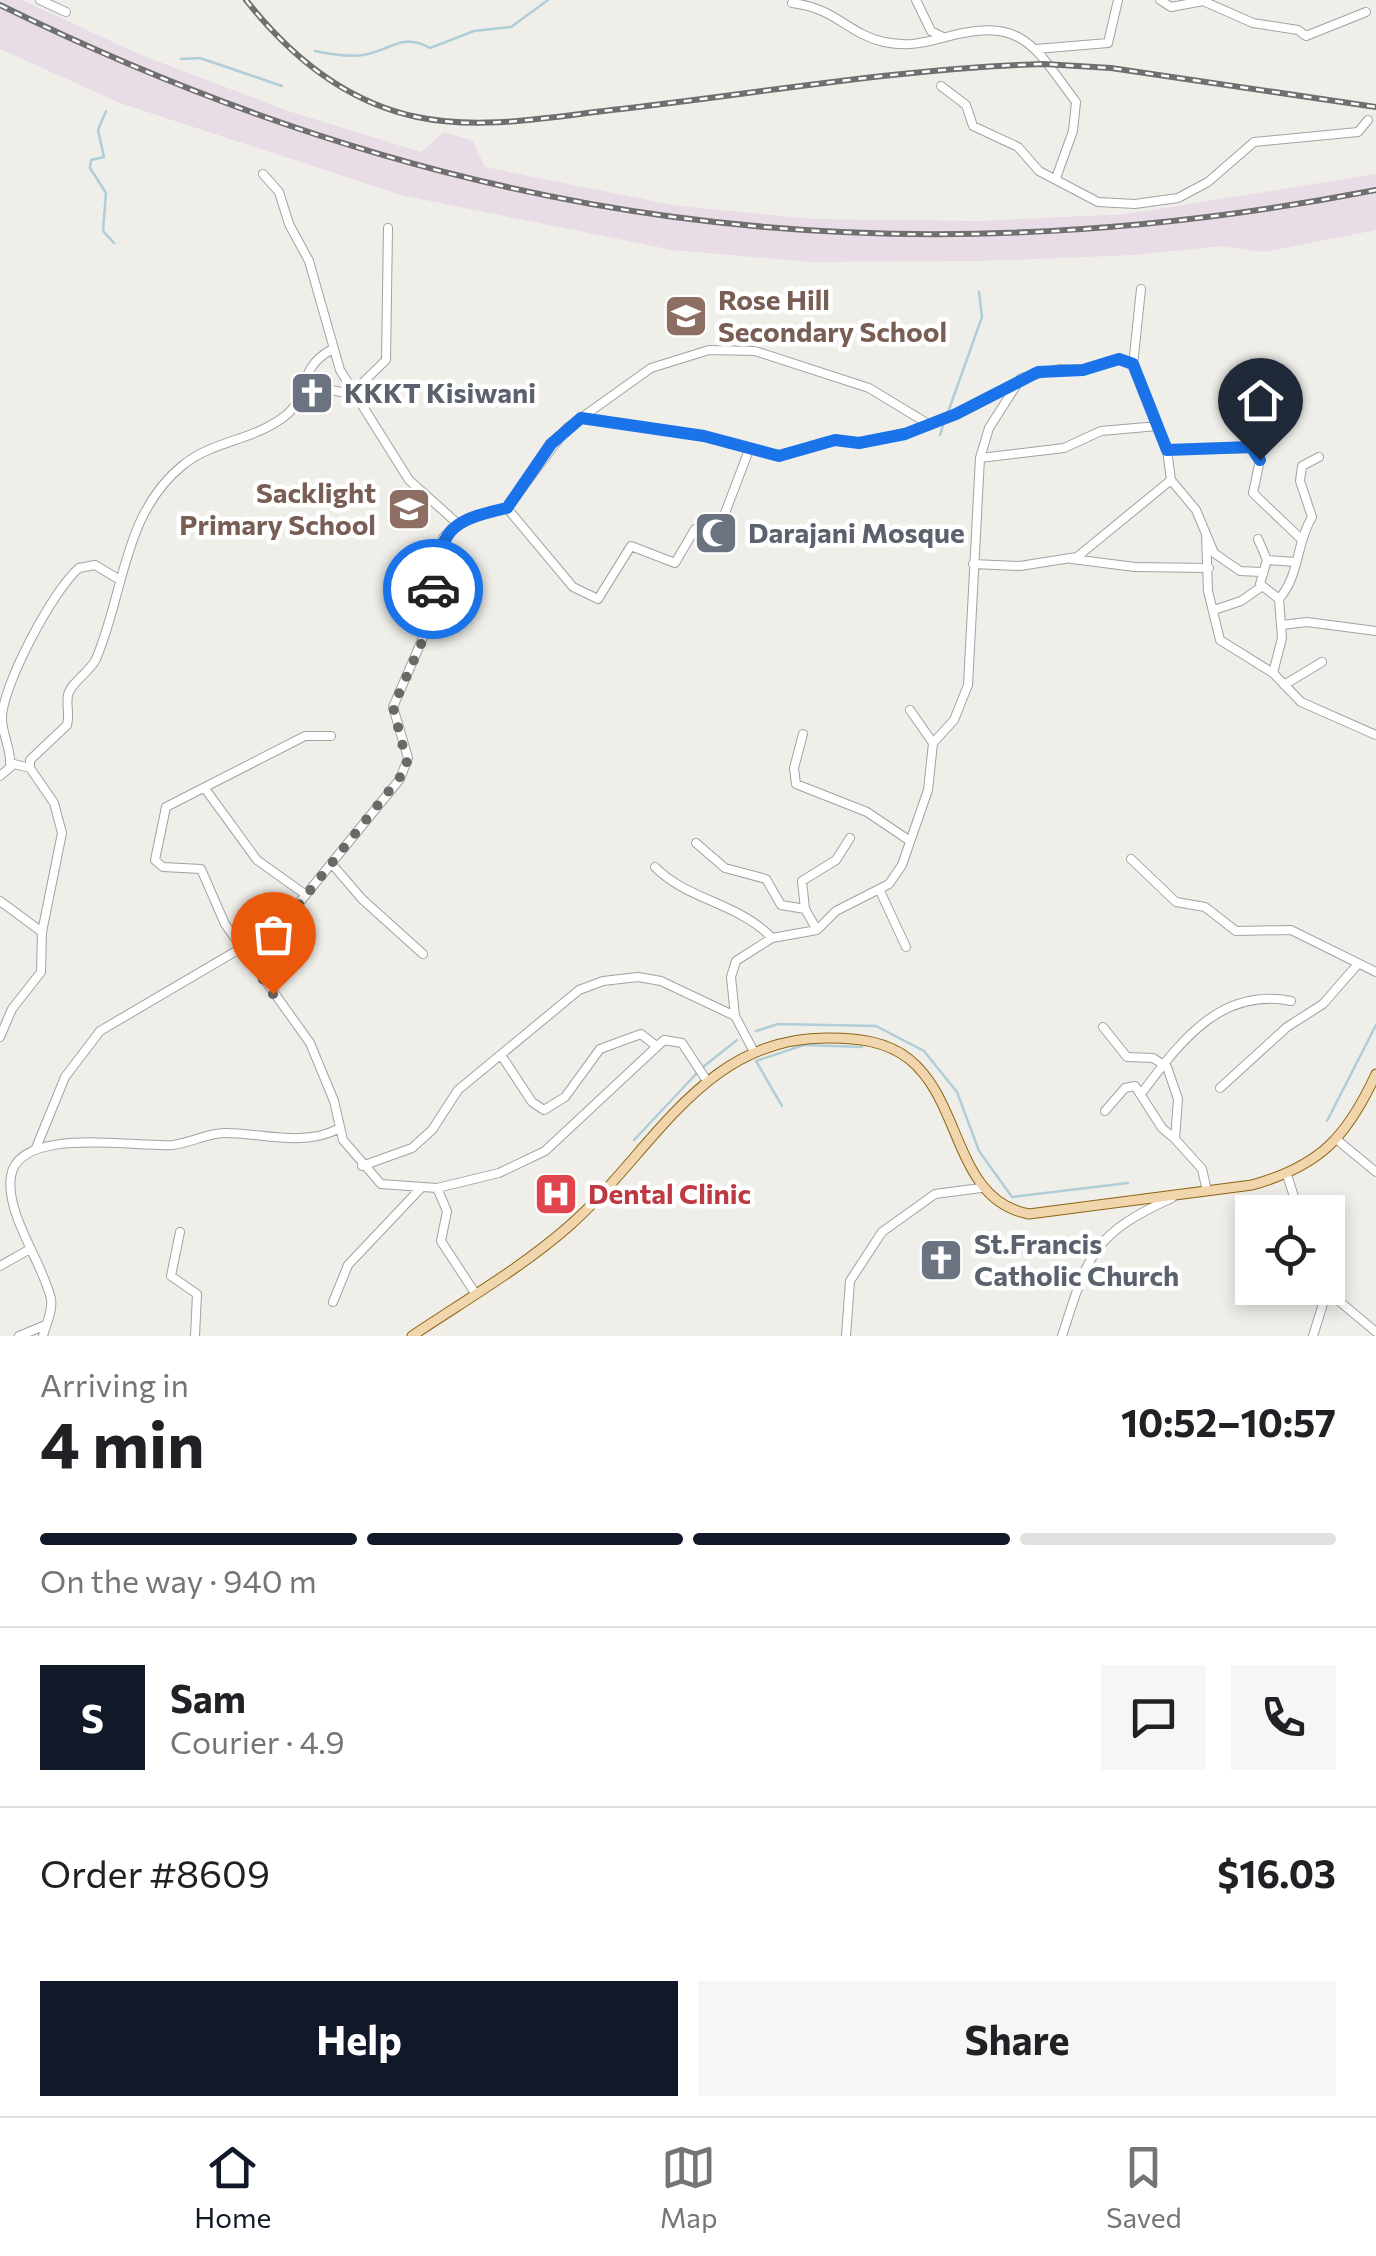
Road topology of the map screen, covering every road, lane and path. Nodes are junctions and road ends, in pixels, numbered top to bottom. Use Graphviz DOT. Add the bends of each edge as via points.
graph roads {
  1 [pos="40,0"];
  2 [pos="916,0"];
  3 [pos="1118,0"];
  4 [pos="1160,0"];
  5 [pos="792,4"];
  6 [pos="66,12"];
  7 [pos="1366,12"];
  8 [pos="943,38"];
  9 [pos="1036,48"];
  10 [pos="941,86"];
  11 [pos="1368,120"];
  12 [pos="263,174"];
  13 [pos="1056,178"];
  14 [pos="388,228"];
  15 [pos="1141,290"];
  16 [pos="331,350"];
  17 [pos="1133,364"];
  18 [pos="301,384"];
  19 [pos="1012,386"];
  20 [pos="356,392"];
  21 [pos="581,418"];
  22 [pos="930,425"];
  23 [pos="1158,426"];
  24 [pos="750,450"];
  25 [pos="1167,450"];
  26 [pos="1319,457"];
  27 [pos="980,458"];
  28 [pos="1171,480"];
  29 [pos="507,508"];
  30 [pos="457,523"];
  31 [pos="1206,534"];
  32 [pos="1300,538"];
  33 [pos="1258,539"];
  34 [pos="1072,559"];
  35 [pos="1267,560"];
  36 [pos="1296,562"];
  37 [pos="973,564"];
  38 [pos="1209,568"];
  39 [pos="1262,572"];
  40 [pos="120,580"];
  41 [pos="1261,588"];
  42 [pos="1280,599"];
  43 [pos="1214,610"];
  44 [pos="1282,624"];
  45 [pos="1376,632"];
  46 [pos="1322,662"];
  47 [pos="1273,673"];
  48 [pos="1284,685"];
  49 [pos="910,710"];
  50 [pos="803,734"];
  51 [pos="1376,735"];
  52 [pos="331,736"];
  53 [pos="932,743"];
  54 [pos="0,760"];
  55 [pos="12,764"];
  56 [pos="30,768"];
  57 [pos="0,776"];
  58 [pos="206,790"];
  59 [pos="850,838"];
  60 [pos="910,840"];
  61 [pos="696,843"];
  62 [pos="1131,860"];
  63 [pos="331,863"];
  64 [pos="655,867"];
  65 [pos="880,891"];
  66 [pos="306,895"];
  67 [pos="0,901"];
  68 [pos="805,909"];
  69 [pos="816,930"];
  70 [pos="42,932"];
  71 [pos="772,938"];
  72 [pos="906,948"];
  73 [pos="243,950"];
  74 [pos="423,954"];
  75 [pos="1357,965"];
  76 [pos="1376,972"];
  77 [pos="1291,1001"];
  78 [pos="735,1016"];
  79 [pos="1103,1027"];
  80 [pos="0,1036"];
  81 [pos="655,1045"];
  82 [pos="753,1050"];
  83 [pos="502,1058"];
  84 [pos="1164,1064"];
  85 [pos="1376,1074"];
  86 [pos="707,1081"];
  87 [pos="1220,1088"];
  88 [pos="1141,1094"];
  89 [pos="1106,1111"];
  90 [pos="338,1128"];
  91 [pos="1175,1139"];
  92 [pos="1336,1139"];
  93 [pos="36,1148"];
  94 [pos="362,1166"];
  95 [pos="1376,1172"];
  96 [pos="0,1175"];
  97 [pos="1288,1175"];
  98 [pos="10,1178"];
  99 [pos="437,1188"];
  100 [pos="981,1188"];
  101 [pos="420,1190"];
  102 [pos="1208,1191"];
  103 [pos="1294,1195"];
  104 [pos="1176,1196"];
  105 [pos="180,1232"];
  106 [pos="30,1249"];
  107 [pos="0,1266"];
  108 [pos="475,1293"];
  109 [pos="332,1302"];
  110 [pos="1322,1305"];
  111 [pos="1344,1305"];
  112 [pos="46,1324"];
  113 [pos="1376,1332"];
  114 [pos="19,1336"];
  115 [pos="43,1336"];
  116 [pos="195,1336"];
  117 [pos="412,1336"];
  118 [pos="846,1336"];
  119 [pos="1062,1336"];
  120 [pos="1313,1336"];
  1 -- 6 [label="street"];
  2 -- 8 [label="street" via="931,32"];
  3 -- 9 [label="street" via="1108,43"];
  4 -- 7 [label="street" via="1167,7 1202,1 1306,36"];
  5 -- 8 [label="street" via="824,8 888,43 923,45"];
  8 -- 9 [label="street" via="1005,30"];
  9 -- 13 [label="street" via="1076,102 1074,131"];
  10 -- 13 [label="street" via="966,105 973,126 1018,147 1035,168"];
  11 -- 13 [label="street" via="1358,132 1254,142 1208,182 1148,204 1098,202"];
  12 -- 16 [label="street" via="280,192 310,261"];
  14 -- 20 [label="street" via="388,355"];
  15 -- 17 [label="street"];
  16 -- 18 [label="street" via="312,362"];
  16 -- 20 [label="street"];
  17 -- 19 [label="street" via="1119,359 1083,370 1049,370"];
  17 -- 23 [label="street"];
  18 -- 20 [label="street"];
  18 -- 40 [label="street" via="294,408 264,432 196,456 162,485 136,528"];
  19 -- 22 [label="street"];
  19 -- 27 [label="street"];
  20 -- 30 [label="street" via="409,480"];
  21 -- 22 [label="street" via="650,368 740,348 868,388"];
  21 -- 24 [label="street" via="704,436"];
  21 -- 29 [label="street" via="551,444"];
  22 -- 24 [label="street" via="779,456"];
  23 -- 25 [label="street"];
  23 -- 27 [label="street" via="1101,430 1064,448"];
  24 -- 29 [label="street" via="722,521 695,529 675,562 631,546 598,600 573,586"];
  25 -- 28 [label="street"];
  25 -- 32 [label="street" via="1254,448 1260,460 1253,493"];
  26 -- 32 [label="street" via="1302,466 1300,481 1312,511"];
  27 -- 37 [label="street"];
  28 -- 31 [label="street"];
  28 -- 34 [label="street"];
  29 -- 30 [label="street"];
  30 -- 63 [label="street" via="438,550 426,633 394,700 408,767"];
  31 -- 38 [label="street"];
  31 -- 39 [label="street" via="1219,558 1240,571"];
  32 -- 36 [label="street"];
  33 -- 35 [label="street"];
  34 -- 37 [label="street"];
  34 -- 38 [label="street"];
  35 -- 36 [label="street"];
  35 -- 39 [label="street"];
  36 -- 42 [label="street"];
  37 -- 53 [label="street" via="968,685 954,720"];
  38 -- 43 [label="street"];
  39 -- 41 [label="street"];
  40 -- 55 [label="street" via="95,566 78,568 39,627 4,698 2,730"];
  40 -- 56 [label="street" via="94,664 68,692 66,725 34,753"];
  41 -- 42 [label="street"];
  41 -- 43 [label="street"];
  42 -- 44 [label="street"];
  43 -- 47 [label="street" via="1220,640"];
  44 -- 45 [label="street"];
  44 -- 47 [label="street"];
  46 -- 48 [label="street"];
  47 -- 48 [label="street"];
  48 -- 51 [label="street" via="1315,710"];
  49 -- 53 [label="street"];
  50 -- 60 [label="street" via="796,784 867,812"];
  52 -- 58 [label="street" via="305,736"];
  53 -- 60 [label="street" via="928,790"];
  54 -- 55 [label="street"];
  55 -- 56 [label="street"];
  55 -- 57 [label="street"];
  56 -- 70 [label="street" via="50,794 62,834"];
  58 -- 66 [label="street" via="257,860"];
  58 -- 73 [label="street" via="164,808 155,860 163,867 200,867"];
  59 -- 68 [label="street" via="836,860 802,881"];
  60 -- 65 [label="street" via="896,876"];
  61 -- 68 [label="street" via="726,868 766,879 785,908"];
  62 -- 75 [label="street" via="1176,902 1205,907 1236,932 1290,930"];
  63 -- 66 [label="street"];
  63 -- 74 [label="street"];
  64 -- 71 [label="street" via="676,886 752,919"];
  65 -- 69 [label="street" via="842,907"];
  65 -- 72 [label="street"];
  66 -- 73 [label="street" via="282,924"];
  67 -- 70 [label="street"];
  68 -- 69 [label="street"];
  69 -- 71 [label="street"];
  70 -- 80 [label="street" via="41,972"];
  71 -- 78 [label="street" via="736,962"];
  73 -- 90 [label="street" via="310,1043"];
  73 -- 93 [label="street" via="100,1031 65,1078"];
  75 -- 76 [label="street"];
  75 -- 87 [label="street" via="1323,1004"];
  77 -- 84 [label="street" via="1251,997 1202,1023"];
  78 -- 82 [label="street"];
  78 -- 83 [label="street" via="678,985 638,977 603,981 562,1000"];
  79 -- 84 [label="street" via="1128,1057"];
  81 -- 83 [label="street" via="641,1034 600,1049 564,1097 544,1110"];
  81 -- 86 [label="street" via="668,1039 682,1043"];
  81 -- 99 [label="street" via="642,1065 545,1151"];
  82 -- 86 [label="main road"];
  82 -- 100 [label="main road" via="807,1038 855,1038 893,1049 933,1088"];
  83 -- 94 [label="street" via="458,1090 412,1148"];
  84 -- 88 [label="street"];
  84 -- 91 [label="street" via="1178,1099"];
  85 -- 92 [label="main road"];
  86 -- 108 [label="main road" via="565,1230"];
  88 -- 89 [label="street" via="1129,1086"];
  88 -- 91 [label="street"];
  90 -- 93 [label="street" via="316,1136 226,1133 171,1145"];
  90 -- 94 [label="street"];
  91 -- 102 [label="street" via="1202,1169"];
  92 -- 95 [label="street"];
  92 -- 97 [label="main road"];
  93 -- 98 [label="street"];
  94 -- 101 [label="street" via="381,1184"];
  96 -- 98 [label="street"];
  97 -- 102 [label="main road"];
  97 -- 103 [label="street"];
  98 -- 106 [label="street"];
  99 -- 101 [label="street"];
  99 -- 108 [label="street" via="447,1211 441,1242"];
  100 -- 104 [label="main road" via="994,1202 1029,1214"];
  100 -- 118 [label="street" via="935,1194 882,1232 850,1281"];
  101 -- 109 [label="street" via="348,1265"];
  102 -- 104 [label="main road"];
  104 -- 119 [label="street" via="1105,1237 1087,1264"];
  105 -- 116 [label="street" via="171,1276 197,1294"];
  106 -- 107 [label="street"];
  106 -- 112 [label="street" via="52,1302"];
  108 -- 117 [label="main road"];
  110 -- 120 [label="street"];
  111 -- 113 [label="street"];
  112 -- 114 [label="street"];
  112 -- 115 [label="street"];
}
